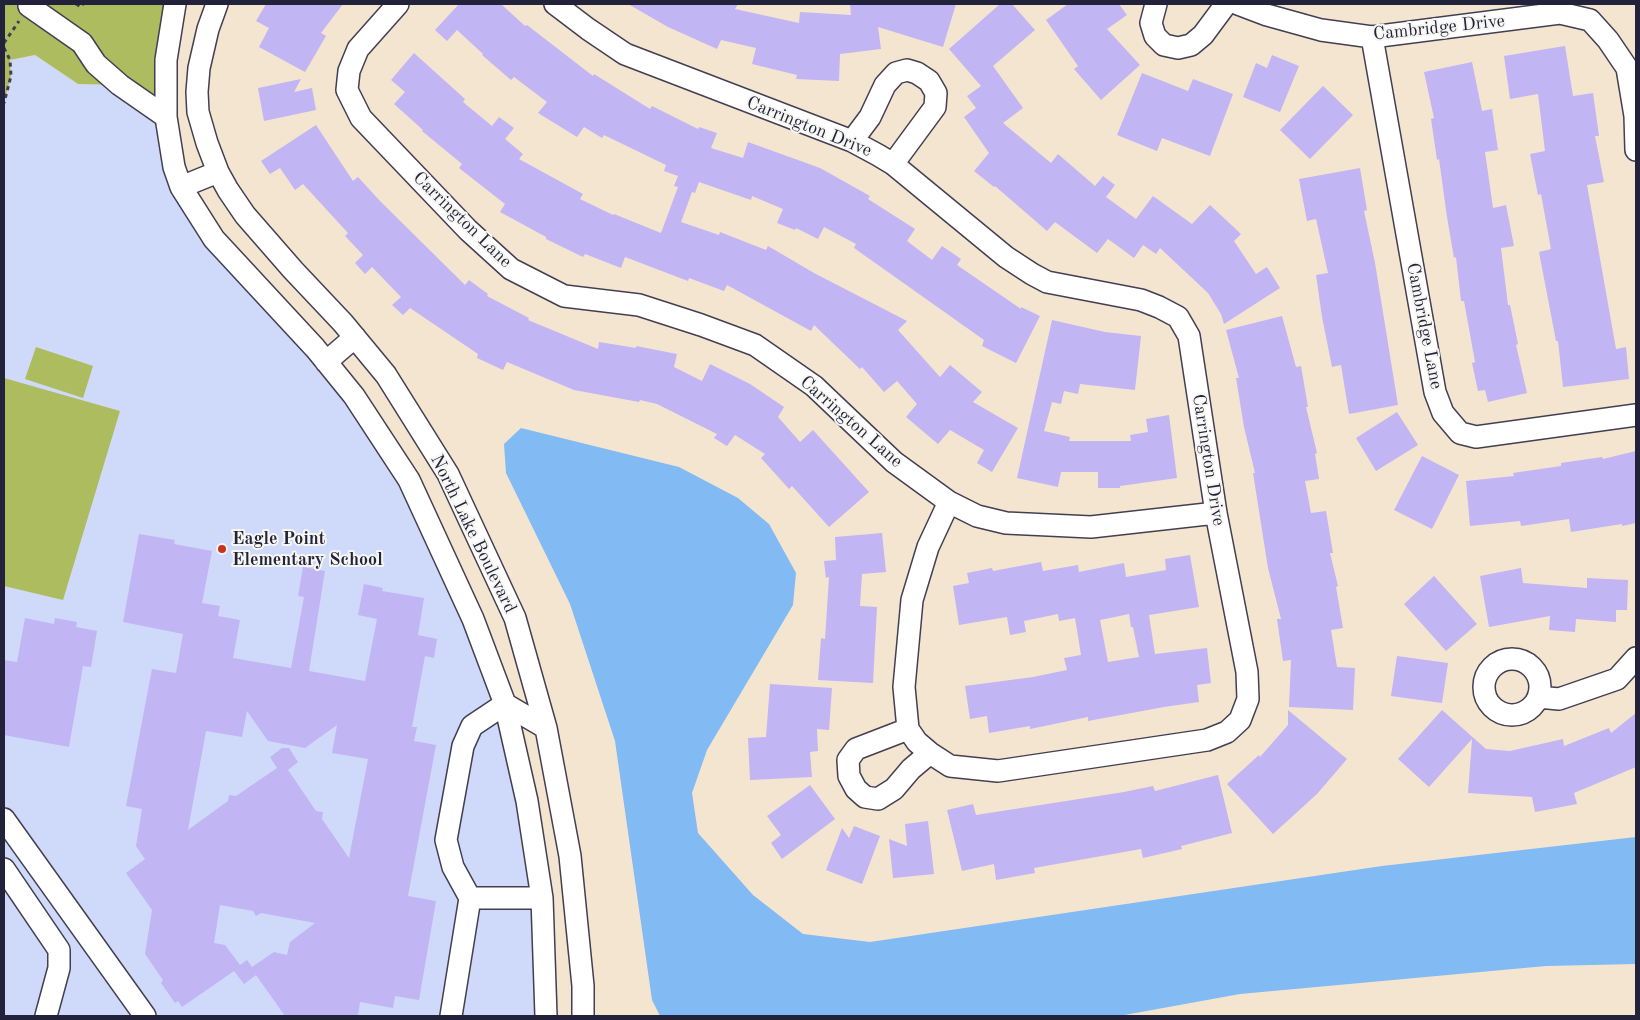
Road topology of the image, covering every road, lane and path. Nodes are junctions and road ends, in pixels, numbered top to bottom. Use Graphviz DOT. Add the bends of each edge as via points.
graph roads {
  1 [pos="76,4"];
  2 [pos="83,4"];
  3 [pos="175,4"];
  4 [pos="217,4"];
  5 [pos="398,4"];
  6 [pos="555,4"];
  7 [pos="1156,4"];
  8 [pos="1226,4"];
  9 [pos="1238,4"];
  10 [pos="29,6"];
  11 [pos="1372,37"];
  12 [pos="4,48"];
  13 [pos="4,103"];
  14 [pos="166,117"];
  15 [pos="852,141"];
  16 [pos="1636,150"];
  17 [pos="893,164"];
  18 [pos="218,172"];
  19 [pos="181,187"];
  20 [pos="355,337"];
  21 [pos="326,362"];
  22 [pos="1636,415"];
  23 [pos="949,502"];
  24 [pos="1216,513"];
  25 [pos="1636,658"];
  26 [pos="1538,698"];
  27 [pos="505,704"];
  28 [pos="546,728"];
  29 [pos="908,729"];
  30 [pos="930,753"];
  31 [pos="4,819"];
  32 [pos="4,869"];
  33 [pos="470,898"];
  34 [pos="542,898"];
  35 [pos="46,1016"];
  36 [pos="145,1016"];
  37 [pos="450,1016"];
  38 [pos="546,1016"];
  39 [pos="583,1016"];
  1 -- 2 [label="path" via="81,7"];
  3 -- 14 [label="street, North Lake Boulevard" via="166,60"];
  4 -- 18 [label="street, North Lake Boulevard" via="199,68 197,92 198,112"];
  5 -- 23 [label="street, Carrington Lane" via="358,49 349,71 347,90 361,118 468,230 512,268 564,296 638,305 754,345 814,386 894,462"];
  6 -- 15 [label="street, Carrington Drive" via="625,54"];
  7 -- 8 [label="street" via="1151,22 1155,36 1164,45 1178,48 1192,45 1203,35"];
  9 -- 11 [label="street, Cambridge Drive" via="1321,30"];
  10 -- 14 [label="street" via="82,43 96,64"];
  11 -- 16 [label="street, Cambridge Drive" via="1560,14 1590,20 1626,68 1635,116"];
  11 -- 22 [label="street, Cambridge Lane" via="1435,392 1443,414 1460,433 1476,437"];
  12 -- 13 [label="path" via="10,60 11,76"];
  14 -- 19 [label="street, North Lake Boulevard" via="174,167"];
  15 -- 17 [label="street, Carrington Drive"];
  15 -- 17 [label="street" via="896,73 907,70 917,74 929,81 936,93 935,107"];
  17 -- 24 [label="street, Carrington Drive" via="1006,258 1032,274 1048,282 1141,300 1178,317 1189,336"];
  18 -- 19 [label="street"];
  18 -- 20 [label="street, North Lake Boulevard" via="245,215"];
  19 -- 21 [label="street, North Lake Boulevard" via="214,239"];
  20 -- 21 [label="street"];
  20 -- 28 [label="street, North Lake Boulevard" via="386,375 448,474 515,618"];
  21 -- 27 [label="street, North Lake Boulevard" via="354,396 409,480 473,619"];
  23 -- 24 [label="street, Carrington Lane" via="976,516 1006,523 1091,527"];
  23 -- 29 [label="street" via="928,547 912,600 904,687"];
  24 -- 30 [label="street, Carrington Drive" via="1247,672 1248,699 1240,720 1227,732 1207,740 998,770 950,766"];
  25 -- 26 [label="street" via="1618,679 1559,699"];
  27 -- 28 [label="street"];
  27 -- 33 [label="street" via="472,726 461,755 446,840 453,867"];
  27 -- 34 [label="street, North Lake Boulevard" via="527,801"];
  28 -- 39 [label="street, North Lake Boulevard" via="570,856"];
  29 -- 30 [label="street, Carrington Drive"];
  29 -- 30 [label="street" via="856,749 848,760 849,776 856,789 865,798 878,799 894,790"];
  31 -- 36 [label="street"];
  32 -- 35 [label="street" via="58,950 59,968"];
  33 -- 34 [label="street"];
  33 -- 37 [label="street"];
  34 -- 38 [label="street, North Lake Boulevard"];
}
